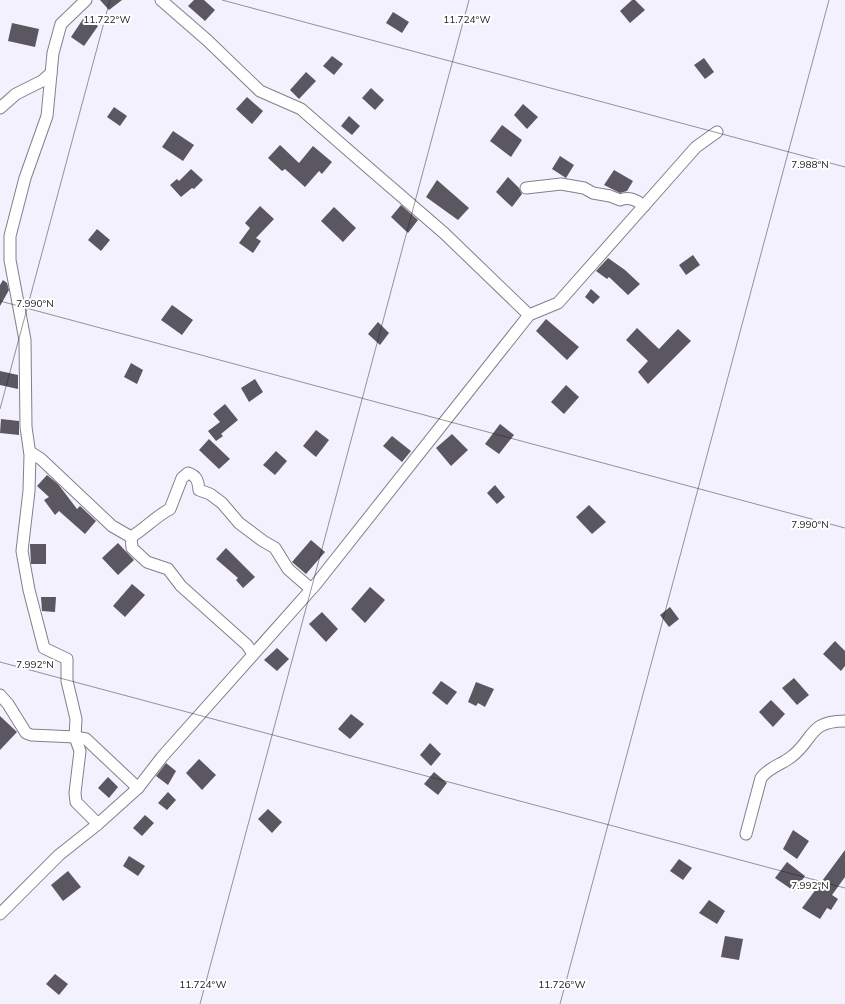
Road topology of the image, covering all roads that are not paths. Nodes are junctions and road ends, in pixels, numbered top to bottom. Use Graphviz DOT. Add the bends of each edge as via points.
graph roads {
  1 [pos="86,0"];
  2 [pos="161,0"];
  3 [pos="51,73"];
  4 [pos="0,108"];
  5 [pos="717,132"];
  6 [pos="526,188"];
  7 [pos="644,206"];
  8 [pos="529,315"];
  9 [pos="30,452"];
  10 [pos="131,537"];
  11 [pos="311,589"];
  12 [pos="253,654"];
  13 [pos="0,695"];
  14 [pos="845,721"];
  15 [pos="75,736"];
  16 [pos="138,788"];
  17 [pos="98,824"];
  18 [pos="746,834"];
  19 [pos="0,914"];
  1 -- 3 [label="street" via="61,24 53,53"];
  2 -- 8 [label="street" via="260,91 301,109 444,233"];
  3 -- 4 [label="street" via="42,81 16,94"];
  3 -- 9 [label="street" via="47,116 25,178 10,236 10,260 25,340 26,427"];
  5 -- 7 [label="street" via="696,147"];
  6 -- 7 [label="street" via="561,184 584,188 592,193 620,200 636,200"];
  7 -- 8 [label="street" via="558,303"];
  8 -- 11 [label="street"];
  9 -- 10 [label="street" via="41,459 112,526"];
  9 -- 15 [label="street" via="29,491 22,551 44,648 67,659 67,681 76,719"];
  10 -- 11 [label="street" via="170,509 182,478 188,473 192,474 197,479 200,490 216,498 239,523 275,548 288,569"];
  10 -- 12 [label="street" via="132,548 147,562 168,569 181,586 247,645"];
  11 -- 12 [label="street"];
  12 -- 16 [label="street"];
  13 -- 15 [label="street" via="26,733"];
  14 -- 18 [label="street" via="824,723 815,729 791,758 766,770 761,778"];
  15 -- 16 [label="street" via="86,739"];
  15 -- 17 [label="street" via="80,751 76,802"];
  16 -- 17 [label="street"];
  17 -- 19 [label="street" via="59,855"];
}
